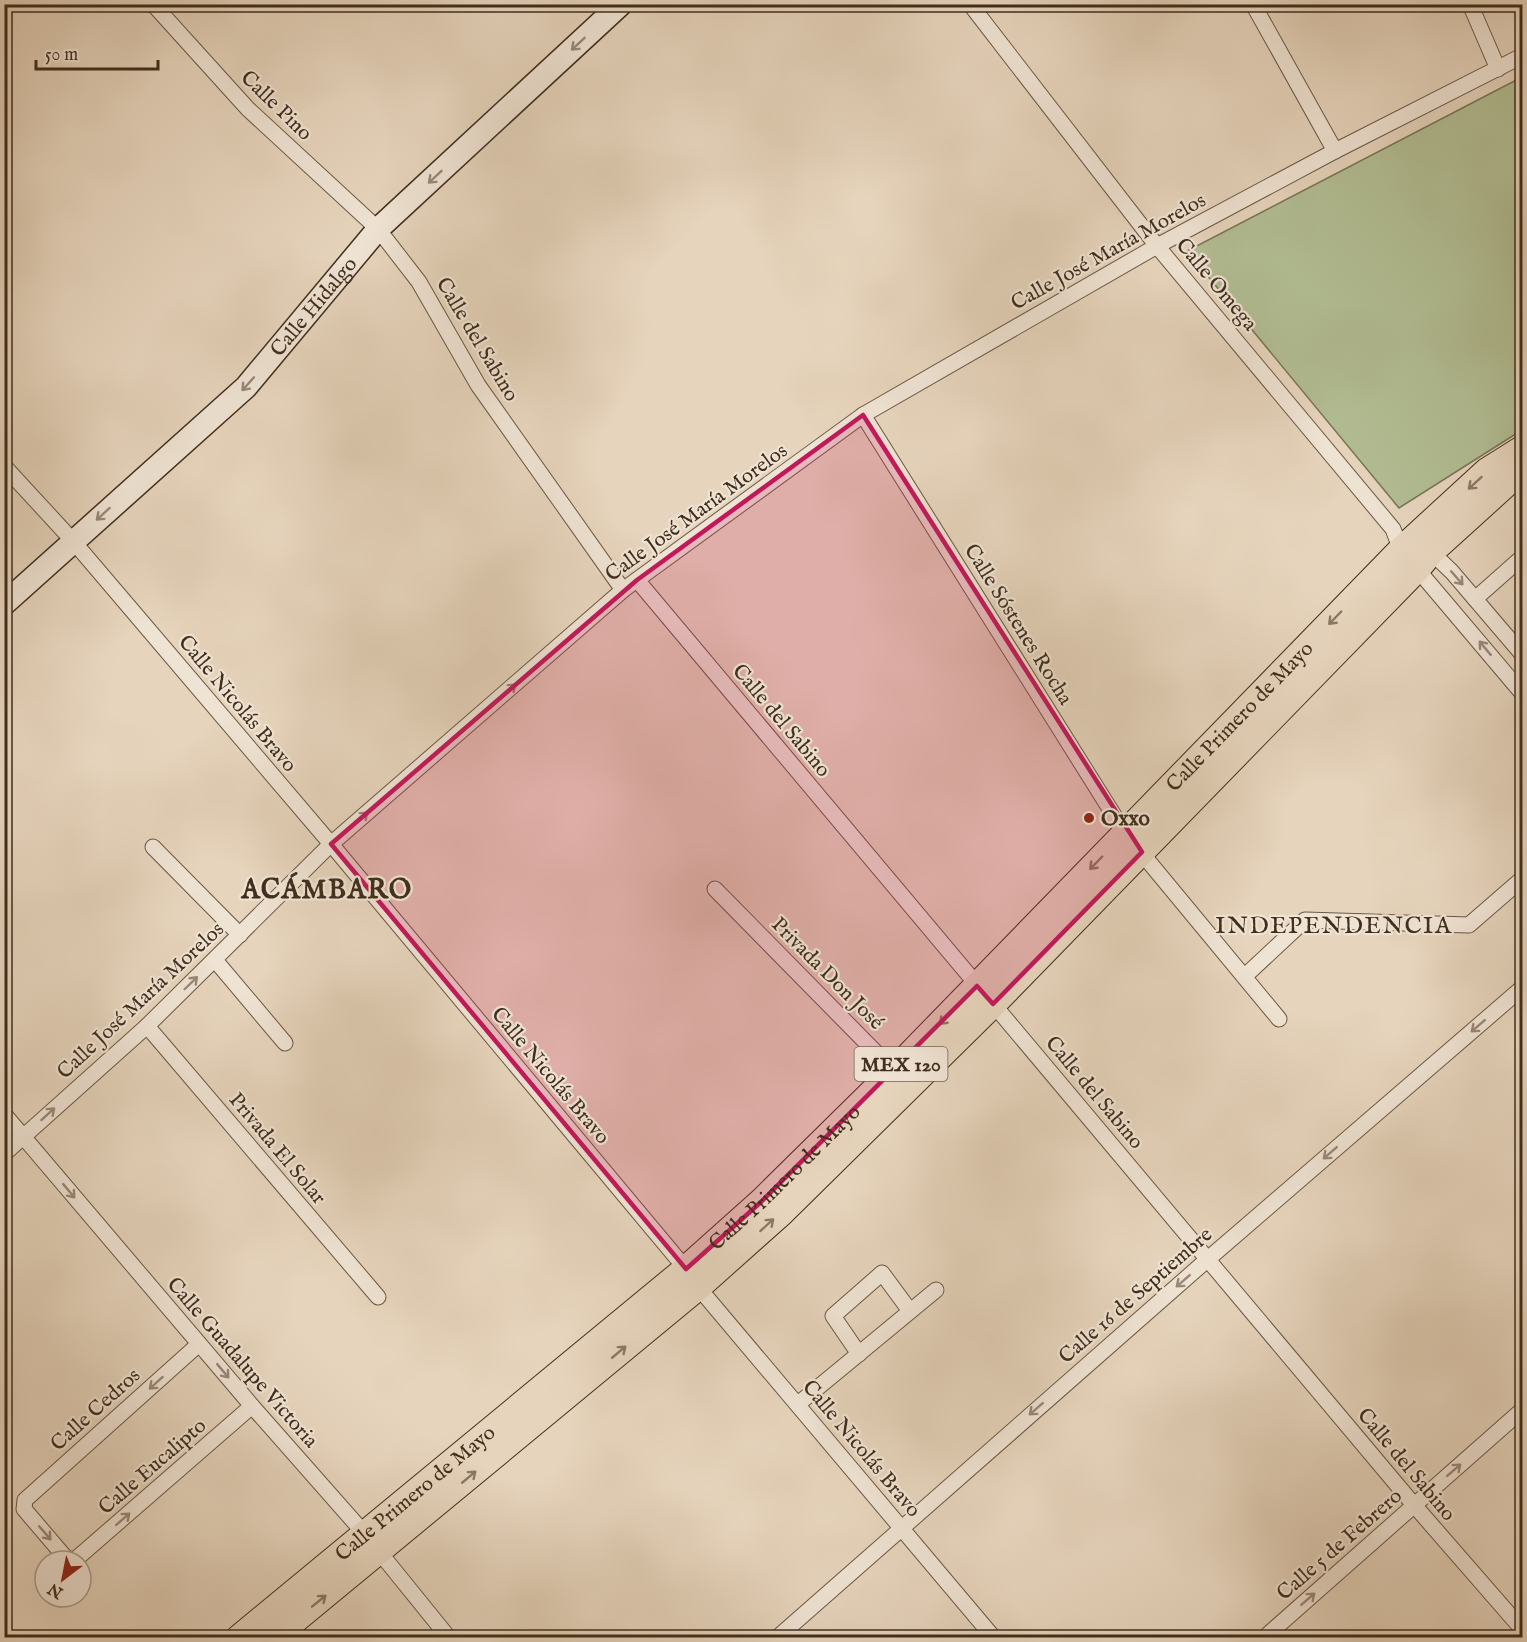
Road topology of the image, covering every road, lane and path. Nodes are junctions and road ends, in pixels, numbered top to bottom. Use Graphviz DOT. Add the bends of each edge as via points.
graph roads {
  1 [pos="153,4"];
  2 [pos="621,4"];
  3 [pos="970,4"];
  4 [pos="1253,4"];
  5 [pos="1470,4"];
  6 [pos="1522,56"];
  7 [pos="1498,69"];
  8 [pos="1335,151"];
  9 [pos="378,229"];
  10 [pos="1157,246"];
  11 [pos="863,415"];
  12 [pos="1522,449"];
  13 [pos="4,466"];
  14 [pos="1522,474"];
  15 [pos="73,541"];
  16 [pos="1412,547"];
  17 [pos="1522,559"];
  18 [pos="637,580"];
  19 [pos="623,590"];
  20 [pos="1475,599"];
  21 [pos="4,604"];
  22 [pos="1522,654"];
  23 [pos="1522,693"];
  24 [pos="1125,833"];
  25 [pos="331,844"];
  26 [pos="153,847"];
  27 [pos="1142,852"];
  28 [pos="1522,879"];
  29 [pos="715,889"];
  30 [pos="240,935"];
  31 [pos="215,960"];
  32 [pos="1245,976"];
  33 [pos="1522,988"];
  34 [pos="985,995"];
  35 [pos="1279,1019"];
  36 [pos="147,1026"];
  37 [pos="285,1043"];
  38 [pos="902,1079"];
  39 [pos="4,1114"];
  40 [pos="23,1137"];
  41 [pos="4,1154"];
  42 [pos="1208,1259"];
  43 [pos="692,1278"];
  44 [pos="936,1290"];
  45 [pos="378,1297"];
  46 [pos="910,1311"];
  47 [pos="200,1344"];
  48 [pos="859,1354"];
  49 [pos="798,1404"];
  50 [pos="252,1406"];
  51 [pos="1522,1410"];
  52 [pos="1414,1505"];
  53 [pos="901,1527"];
  54 [pos="371,1542"];
  55 [pos="58,1549"];
  56 [pos="88,1549"];
  57 [pos="1522,1629"];
  58 [pos="239,1638"];
  59 [pos="273,1638"];
  60 [pos="449,1638"];
  61 [pos="777,1638"];
  62 [pos="994,1638"];
  63 [pos="1264,1638"];
  1 -- 9 [label="street, Calle Pino" via="248,109"];
  2 -- 9 [label="street, Calle Hidalgo, one-way"];
  3 -- 10 [label="street, Calle Omega"];
  4 -- 8 [label="street"];
  5 -- 7 [label="street"];
  6 -- 7 [label="street, Calle José María Morelos"];
  7 -- 8 [label="street, Calle José María Morelos"];
  8 -- 10 [label="street, Calle José María Morelos"];
  9 -- 15 [label="street, Calle Hidalgo, one-way" via="246,387"];
  9 -- 19 [label="street, Calle del Sabino" via="419,282 478,385"];
  10 -- 11 [label="street, Calle José María Morelos"];
  10 -- 16 [label="street, Calle Omega"];
  11 -- 18 [label="street, Calle José María Morelos"];
  11 -- 24 [label="street, Calle Sóstenes Rocha"];
  12 -- 16 [label="main road, Calle Primero de Mayo / MEX 120, one-way" via="1487,471"];
  13 -- 15 [label="street, Calle Nicolás Bravo"];
  14 -- 16 [label="main road, Calle Primero de Mayo / MEX 120"];
  15 -- 21 [label="street, Calle Hidalgo"];
  15 -- 25 [label="street, Calle Nicolás Bravo"];
  16 -- 20 [label="street, Calle Omega, one-way"];
  23 -- 16 [label="street, Calle Omega, one-way"];
  16 -- 24 [label="main road, Calle Primero de Mayo / MEX 120, one-way"];
  16 -- 27 [label="main road, Calle Primero de Mayo / MEX 120"];
  17 -- 20 [label="street"];
  18 -- 19 [label="street, Calle José María Morelos"];
  18 -- 34 [label="street, Calle del Sabino"];
  25 -- 19 [label="street, Calle José María Morelos, one-way"];
  20 -- 22 [label="street, Calle Omega"];
  24 -- 27 [label="street, Calle Sóstenes Rocha"];
  24 -- 34 [label="main road, Calle Primero de Mayo / MEX 120, one-way"];
  25 -- 30 [label="street, Calle José María Morelos"];
  25 -- 43 [label="street, Calle Nicolás Bravo"];
  26 -- 30 [label="street"];
  27 -- 32 [label="street, Calle Sóstenes Rocha"];
  27 -- 34 [label="main road, Calle Primero de Mayo / MEX 120"];
  28 -- 32 [label="street" via="1469,926 1305,920"];
  29 -- 38 [label="street, Privada Don José"];
  30 -- 31 [label="street, Calle José María Morelos"];
  36 -- 31 [label="street, Calle José María Morelos, one-way"];
  31 -- 37 [label="street"];
  32 -- 35 [label="street, Calle Sóstenes Rocha"];
  33 -- 42 [label="street, Calle 16 de Septiembre, one-way"];
  34 -- 38 [label="main road, Calle Primero de Mayo / MEX 120"];
  34 -- 42 [label="street, Calle del Sabino"];
  40 -- 36 [label="street, Calle José María Morelos, one-way"];
  36 -- 45 [label="street, Privada El Solar"];
  38 -- 43 [label="main road, Calle Primero de Mayo / MEX 120" via="781,1213"];
  39 -- 40 [label="street, Calle Guadalupe Victoria"];
  40 -- 41 [label="street, Calle José María Morelos"];
  40 -- 47 [label="street, Calle Guadalupe Victoria, one-way"];
  42 -- 52 [label="street, Calle del Sabino"];
  42 -- 53 [label="street, Calle 16 de Septiembre, one-way"];
  43 -- 49 [label="street, Calle Nicolás Bravo"];
  43 -- 54 [label="main road, Calle Primero de Mayo / MEX 120"];
  44 -- 46 [label="street"];
  46 -- 48 [label="street"];
  46 -- 48 [label="street" via="882,1273 833,1316"];
  47 -- 50 [label="street, Calle Guadalupe Victoria, one-way"];
  47 -- 55 [label="street, Calle Cedros, one-way" via="28,1497 24,1509"];
  48 -- 49 [label="street"];
  49 -- 53 [label="street, Calle Nicolás Bravo"];
  50 -- 54 [label="street, Calle Guadalupe Victoria"];
  56 -- 50 [label="street, Calle Eucalipto, one-way"];
  52 -- 51 [label="street, Calle 5 de Febrero, one-way"];
  52 -- 57 [label="street, Calle del Sabino"];
  63 -- 52 [label="street, Calle 5 de Febrero, one-way"];
  53 -- 61 [label="street, Calle 16 de Septiembre"];
  53 -- 62 [label="street, Calle Nicolás Bravo"];
  54 -- 58 [label="main road, Calle Primero de Mayo / MEX 120"];
  59 -- 54 [label="main road, Calle Primero de Mayo / MEX 120, one-way"];
  54 -- 60 [label="street, Calle Guadalupe Victoria"];
}
